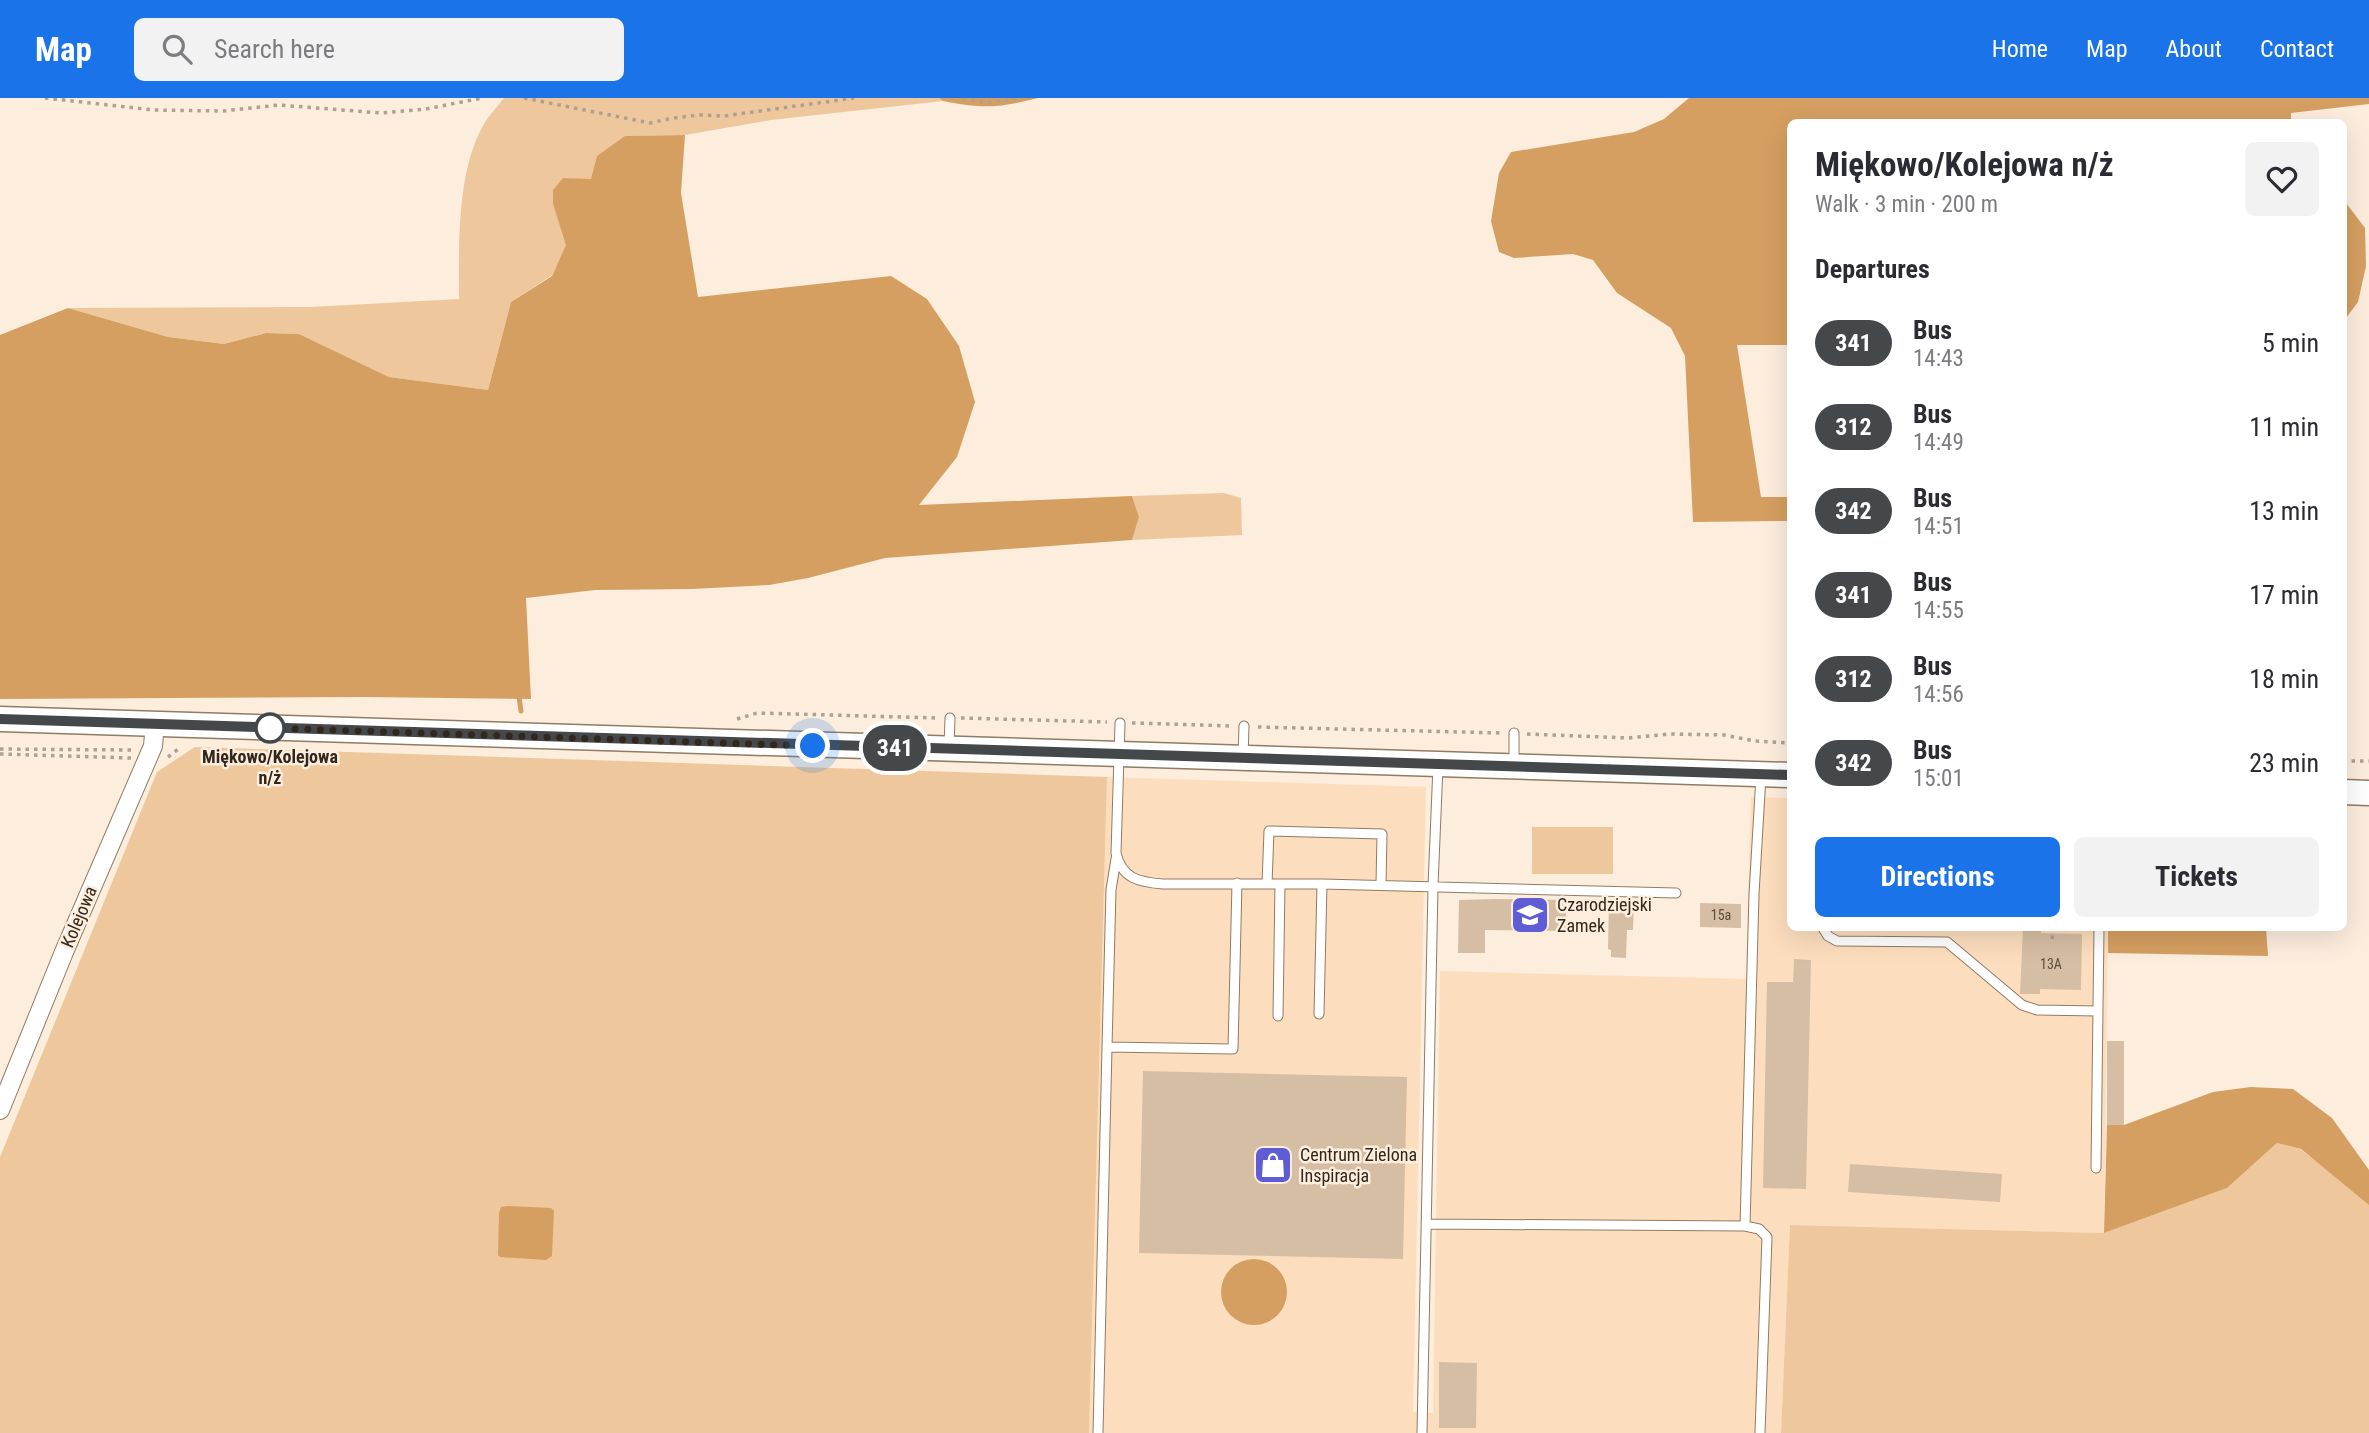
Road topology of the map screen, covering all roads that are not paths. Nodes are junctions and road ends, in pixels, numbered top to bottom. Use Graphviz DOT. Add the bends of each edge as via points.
graph roads {
  1 [pos="950,718"];
  2 [pos="0,719"];
  3 [pos="155,723"];
  4 [pos="1120,723"];
  5 [pos="1244,726"];
  6 [pos="1514,733"];
  7 [pos="949,750"];
  8 [pos="1119,755"];
  9 [pos="1243,759"];
  10 [pos="1438,764"];
  11 [pos="1514,767"];
  12 [pos="1761,774"];
  13 [pos="1787,775"];
  14 [pos="2347,792"];
  15 [pos="2369,793"];
  16 [pos="1116,853"];
  17 [pos="1237,883"];
  18 [pos="1267,884"];
  19 [pos="1280,884"];
  20 [pos="1322,884"];
  21 [pos="1381,885"];
  22 [pos="1433,886"];
  23 [pos="1676,893"];
  24 [pos="1825,931"];
  25 [pos="2099,931"];
  26 [pos="2098,1011"];
  27 [pos="1319,1014"];
  28 [pos="1278,1016"];
  29 [pos="1107,1047"];
  30 [pos="0,1110"];
  31 [pos="2096,1168"];
  32 [pos="1426,1224"];
  33 [pos="1745,1226"];
  34 [pos="1098,1433"];
  35 [pos="1422,1433"];
  36 [pos="1760,1433"];
  1 -- 7 [label="lane"];
  2 -- 3 [label="main road"];
  3 -- 7 [label="main road"];
  3 -- 30 [label="street, Kolejowa" via="153,746"];
  4 -- 8 [label="lane"];
  5 -- 9 [label="lane"];
  6 -- 11 [label="lane"];
  7 -- 8 [label="main road"];
  8 -- 9 [label="main road"];
  8 -- 16 [label="lane"];
  9 -- 10 [label="main road"];
  10 -- 11 [label="main road"];
  10 -- 22 [label="lane"];
  11 -- 12 [label="main road"];
  12 -- 13 [label="main road"];
  12 -- 33 [label="lane"];
  14 -- 15 [label="main road"];
  16 -- 17 [label="lane" via="1126,873 1149,883"];
  16 -- 29 [label="lane"];
  17 -- 18 [label="lane"];
  17 -- 29 [label="lane" via="1233,1049"];
  18 -- 19 [label="lane"];
  18 -- 21 [label="lane" via="1269,831 1382,834"];
  19 -- 20 [label="lane"];
  19 -- 28 [label="lane"];
  20 -- 21 [label="lane"];
  20 -- 27 [label="lane"];
  21 -- 22 [label="lane"];
  22 -- 23 [label="lane"];
  22 -- 32 [label="lane"];
  24 -- 26 [label="lane" via="1837,941 1947,942 2022,1005 2037,1010"];
  25 -- 26 [label="lane"];
  26 -- 31 [label="lane"];
  29 -- 34 [label="lane"];
  32 -- 33 [label="lane"];
  32 -- 35 [label="lane"];
  33 -- 36 [label="lane" via="1759,1229 1767,1237"];
}
